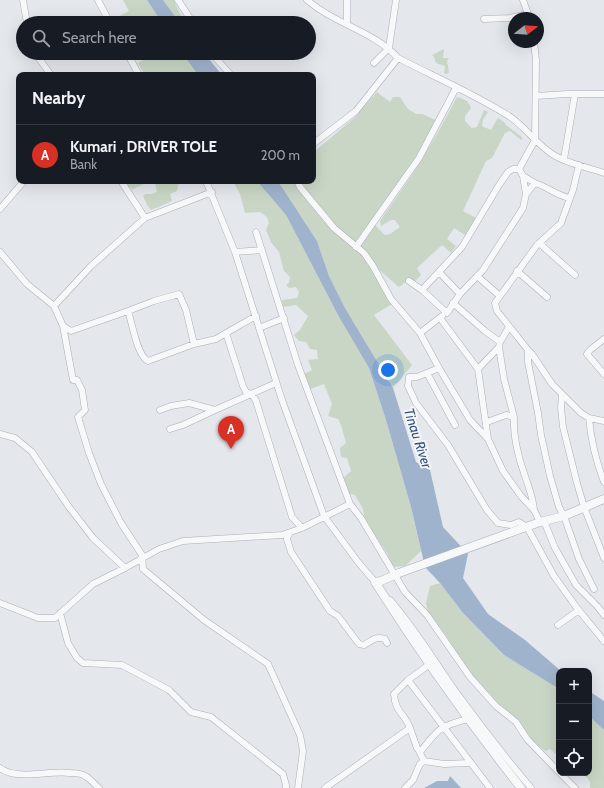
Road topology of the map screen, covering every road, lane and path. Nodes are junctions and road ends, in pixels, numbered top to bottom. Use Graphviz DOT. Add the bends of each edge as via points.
graph roads {
  1 [pos="22,0"];
  2 [pos="98,0"];
  3 [pos="178,0"];
  4 [pos="307,0"];
  5 [pos="347,0"];
  6 [pos="396,0"];
  7 [pos="523,0"];
  8 [pos="528,12"];
  9 [pos="25,16"];
  10 [pos="106,16"];
  11 [pos="188,16"];
  12 [pos="508,18"];
  13 [pos="484,19"];
  14 [pos="347,24"];
  15 [pos="389,48"];
  16 [pos="534,48"];
  17 [pos="398,58"];
  18 [pos="40,60"];
  19 [pos="130,60"];
  20 [pos="217,60"];
  21 [pos="374,63"];
  22 [pos="48,72"];
  23 [pos="137,72"];
  24 [pos="228,72"];
  25 [pos="456,88"];
  26 [pos="575,94"];
  27 [pos="604,94"];
  28 [pos="536,96"];
  29 [pos="534,140"];
  30 [pos="316,142"];
  31 [pos="564,159"];
  32 [pos="579,165"];
  33 [pos="519,169"];
  34 [pos="604,173"];
  35 [pos="523,176"];
  36 [pos="536,183"];
  37 [pos="21,184"];
  38 [pos="123,184"];
  39 [pos="208,184"];
  40 [pos="298,184"];
  41 [pos="212,192"];
  42 [pos="526,194"];
  43 [pos="570,198"];
  44 [pos="0,209"];
  45 [pos="145,218"];
  46 [pos="256,232"];
  47 [pos="539,242"];
  48 [pos="356,247"];
  49 [pos="262,250"];
  50 [pos="0,252"];
  51 [pos="236,252"];
  52 [pos="517,271"];
  53 [pos="439,272"];
  54 [pos="574,275"];
  55 [pos="477,276"];
  56 [pos="409,281"];
  57 [pos="422,290"];
  58 [pos="460,294"];
  59 [pos="500,296"];
  60 [pos="547,298"];
  61 [pos="453,303"];
  62 [pos="54,306"];
  63 [pos="128,310"];
  64 [pos="447,313"];
  65 [pos="256,316"];
  66 [pos="284,318"];
  67 [pos="440,318"];
  68 [pos="63,326"];
  69 [pos="509,327"];
  70 [pos="259,328"];
  71 [pos="226,333"];
  72 [pos="420,333"];
  73 [pos="604,339"];
  74 [pos="194,344"];
  75 [pos="499,345"];
  76 [pos="528,350"];
  77 [pos="439,368"];
  78 [pos="478,369"];
  79 [pos="427,373"];
  80 [pos="604,374"];
  81 [pos="276,383"];
  82 [pos="252,394"];
  83 [pos="562,395"];
  84 [pos="160,410"];
  85 [pos="215,410"];
  86 [pos="514,417"];
  87 [pos="589,418"];
  88 [pos="487,422"];
  89 [pos="604,422"];
  90 [pos="455,425"];
  91 [pos="170,429"];
  92 [pos="0,434"];
  93 [pos="488,440"];
  94 [pos="604,482"];
  95 [pos="603,502"];
  96 [pos="350,504"];
  97 [pos="584,507"];
  98 [pos="534,510"];
  99 [pos="324,516"];
  100 [pos="564,516"];
  101 [pos="542,522"];
  102 [pos="527,527"];
  103 [pos="302,528"];
  104 [pos="288,533"];
  105 [pos="604,558"];
  106 [pos="142,559"];
  107 [pos="125,568"];
  108 [pos="397,574"];
  109 [pos="375,582"];
  110 [pos="594,589"];
  111 [pos="386,600"];
  112 [pos="0,603"];
  113 [pos="579,610"];
  114 [pos="60,613"];
  115 [pos="604,615"];
  116 [pos="558,625"];
  117 [pos="604,641"];
  118 [pos="387,643"];
  119 [pos="430,664"];
  120 [pos="408,680"];
  121 [pos="468,719"];
  122 [pos="443,726"];
  123 [pos="410,728"];
  124 [pos="419,751"];
  125 [pos="424,761"];
  126 [pos="470,763"];
  127 [pos="0,768"];
  128 [pos="556,768"];
  129 [pos="564,776"];
  130 [pos="99,788"];
  131 [pos="286,788"];
  132 [pos="298,788"];
  133 [pos="325,788"];
  134 [pos="405,788"];
  135 [pos="490,788"];
  136 [pos="520,788"];
  137 [pos="531,788"];
  138 [pos="575,788"];
  1 -- 9 [label="street"];
  2 -- 10 [label="street"];
  3 -- 11 [label="street"];
  4 -- 14 [label="street" via="326,14"];
  5 -- 14 [label="street"];
  6 -- 15 [label="street"];
  7 -- 8 [label="street"];
  12 -- 13 [label="street"];
  14 -- 15 [label="street"];
  15 -- 17 [label="street"];
  15 -- 21 [label="street"];
  16 -- 28 [label="street"];
  17 -- 25 [label="street"];
  17 -- 30 [label="street" via="356,111"];
  18 -- 22 [label="street"];
  19 -- 23 [label="street"];
  20 -- 24 [label="street"];
  25 -- 29 [label="street" via="509,116"];
  25 -- 48 [label="street" via="419,158"];
  26 -- 27 [label="street"];
  26 -- 28 [label="street"];
  26 -- 31 [label="street"];
  28 -- 29 [label="street"];
  29 -- 31 [label="street" via="553,155"];
  29 -- 33 [label="street"];
  31 -- 32 [label="street"];
  32 -- 34 [label="street"];
  32 -- 43 [label="street"];
  33 -- 35 [label="street"];
  33 -- 53 [label="street" via="508,172 462,247"];
  35 -- 36 [label="street"];
  35 -- 42 [label="street"];
  36 -- 42 [label="street"];
  36 -- 43 [label="street" via="562,197"];
  37 -- 44 [label="street"];
  38 -- 45 [label="street"];
  39 -- 41 [label="street"];
  40 -- 48 [label="street" via="334,228"];
  41 -- 45 [label="street"];
  41 -- 51 [label="street"];
  42 -- 55 [label="street" via="523,208"];
  43 -- 47 [label="street" via="561,223"];
  45 -- 62 [label="street" via="91,266"];
  46 -- 49 [label="street"];
  47 -- 52 [label="street"];
  47 -- 54 [label="street"];
  48 -- 72 [label="street" via="373,266 391,299"];
  49 -- 51 [label="street"];
  49 -- 66 [label="street"];
  50 -- 62 [label="street" via="27,284"];
  51 -- 65 [label="street"];
  52 -- 59 [label="street"];
  52 -- 60 [label="street"];
  53 -- 57 [label="street"];
  53 -- 58 [label="street"];
  55 -- 58 [label="street"];
  55 -- 59 [label="street"];
  56 -- 57 [label="street"];
  57 -- 64 [label="street"];
  58 -- 61 [label="street"];
  59 -- 69 [label="street" via="495,308"];
  61 -- 64 [label="street"];
  61 -- 75 [label="street"];
  62 -- 68 [label="street"];
  63 -- 68 [label="street" via="71,331"];
  63 -- 74 [label="street" via="139,350 148,361"];
  63 -- 74 [label="street" via="179,294 186,310"];
  64 -- 67 [label="street"];
  65 -- 70 [label="street"];
  65 -- 71 [label="street"];
  66 -- 70 [label="street"];
  66 -- 96 [label="street" via="298,365"];
  67 -- 72 [label="street"];
  67 -- 78 [label="street"];
  68 -- 106 [label="street" via="72,380 76,380 82,390 85,410 78,417 89,453 104,491 120,523 139,549"];
  69 -- 75 [label="street"];
  69 -- 76 [label="street"];
  70 -- 81 [label="street"];
  71 -- 74 [label="street" via="216,339"];
  71 -- 82 [label="street" via="243,386 246,392"];
  72 -- 77 [label="street"];
  73 -- 80 [label="street" via="587,354"];
  75 -- 78 [label="street"];
  75 -- 86 [label="street" via="504,379"];
  76 -- 83 [label="street"];
  76 -- 100 [label="street" via="546,458 559,507"];
  77 -- 79 [label="street"];
  77 -- 93 [label="street" via="470,420"];
  78 -- 88 [label="street"];
  79 -- 90 [label="street"];
  79 -- 102 [label="street" via="409,377 408,386 416,403 448,445 487,510 498,523 511,525 519,522"];
  81 -- 82 [label="street"];
  81 -- 99 [label="street"];
  82 -- 85 [label="street"];
  82 -- 103 [label="street" via="292,517"];
  83 -- 87 [label="street"];
  83 -- 97 [label="street" via="563,427"];
  84 -- 85 [label="street" via="189,403"];
  85 -- 91 [label="street"];
  86 -- 88 [label="street" via="506,416"];
  86 -- 98 [label="street" via="520,460"];
  87 -- 89 [label="street"];
  87 -- 94 [label="street" via="596,458"];
  88 -- 93 [label="street"];
  92 -- 107 [label="street" via="15,438 32,452 93,538"];
  93 -- 98 [label="street" via="504,471"];
  95 -- 97 [label="street"];
  96 -- 99 [label="street"];
  96 -- 108 [label="street"];
  97 -- 100 [label="street"];
  97 -- 105 [label="street"];
  98 -- 101 [label="street"];
  99 -- 103 [label="street"];
  99 -- 109 [label="street"];
  100 -- 101 [label="street"];
  100 -- 110 [label="street" via="579,559"];
  101 -- 102 [label="street"];
  101 -- 115 [label="street" via="576,585"];
  102 -- 108 [label="street"];
  102 -- 113 [label="street" via="554,576"];
  103 -- 104 [label="street"];
  104 -- 106 [label="street" via="183,541 159,549"];
  104 -- 118 [label="street" via="291,552 330,611 338,616 359,644 364,645 379,637"];
  106 -- 107 [label="street"];
  106 -- 132 [label="street" via="143,569 204,620 268,664 300,735 304,751"];
  107 -- 114 [label="street" via="93,584"];
  108 -- 109 [label="street"];
  108 -- 128 [label="street" via="405,592 427,615 470,677 496,706 516,722 527,739"];
  109 -- 111 [label="street"];
  111 -- 119 [label="street"];
  111 -- 137 [label="street" via="390,600 403,614 456,692"];
  112 -- 114 [label="street" via="38,618 55,618"];
  113 -- 116 [label="street"];
  113 -- 117 [label="street"];
  114 -- 131 [label="street" via="68,643 83,663 122,665 169,690 191,712 211,717 283,774"];
  119 -- 120 [label="street"];
  119 -- 121 [label="street"];
  120 -- 122 [label="street"];
  120 -- 123 [label="street" via="394,694 394,703"];
  121 -- 122 [label="street"];
  121 -- 136 [label="street"];
  122 -- 124 [label="street"];
  122 -- 126 [label="street"];
  123 -- 124 [label="street"];
  123 -- 133 [label="street"];
  124 -- 125 [label="street"];
  125 -- 126 [label="street" via="444,764"];
  125 -- 134 [label="street"];
  126 -- 135 [label="street"];
  127 -- 130 [label="street" via="6,772 31,774 81,774"];
  129 -- 138 [label="street"];
}
